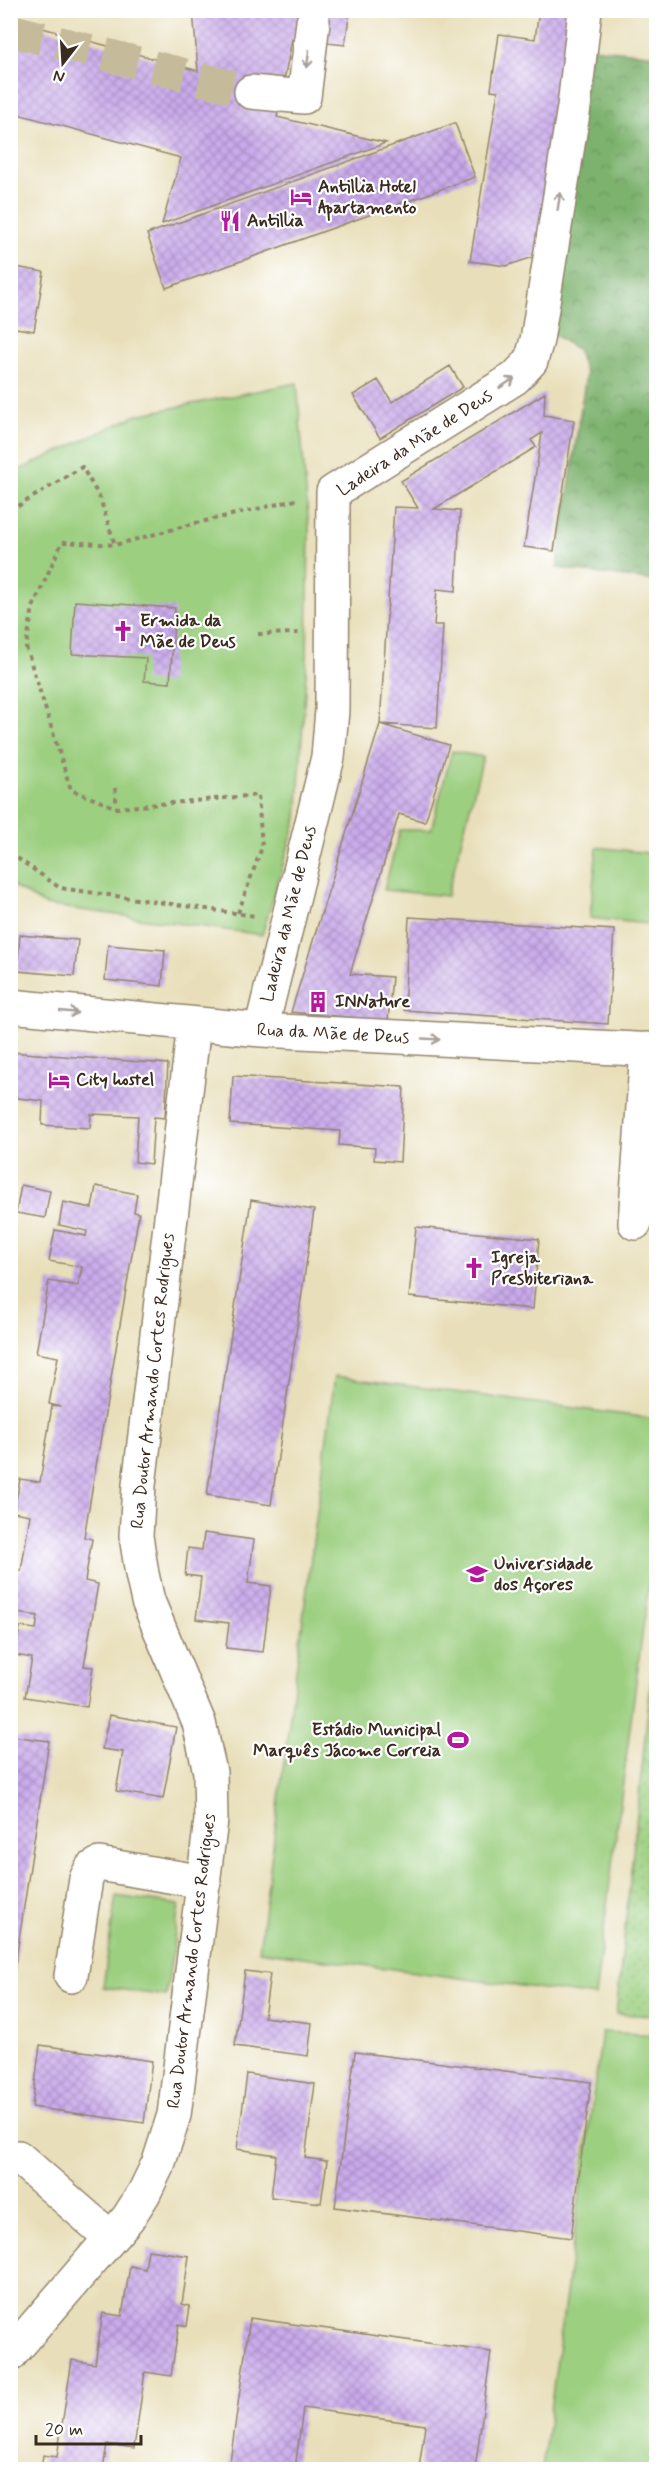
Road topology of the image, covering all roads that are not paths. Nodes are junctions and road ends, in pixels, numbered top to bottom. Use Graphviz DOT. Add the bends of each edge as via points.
graph roads {
  1 [pos="585,10"];
  2 [pos="313,22"];
  3 [pos="250,92"];
  4 [pos="10,1006"];
  5 [pos="194,1025"];
  6 [pos="261,1030"];
  7 [pos="652,1050"];
  8 [pos="634,1223"];
  9 [pos="204,1882"];
  10 [pos="71,1976"];
  11 [pos="18,2157"];
  12 [pos="111,2238"];
  13 [pos="10,2355"];
  6 -- 1 [label="street, Ladeira da Mãe de Deus, one-way" via="328,757 332,710 333,492 515,378 531,361 574,107"];
  2 -- 3 [label="street, one-way" via="304,97"];
  4 -- 5 [label="street, Rua da Mãe de Deus, one-way"];
  5 -- 6 [label="street, Rua da Mãe de Deus"];
  5 -- 9 [label="street, Rua Doutor Armando Cortes Rodrigues" via="136,1536 148,1601 199,1723 210,1772 211,1820"];
  6 -- 7 [label="street, Rua da Mãe de Deus, one-way"];
  7 -- 8 [label="street"];
  9 -- 10 [label="street" via="99,1864 91,1869 86,1879"];
  9 -- 12 [label="street, Rua Doutor Armando Cortes Rodrigues" via="174,2115 144,2193"];
  11 -- 12 [label="street"];
  12 -- 13 [label="street, Rua Doutor Armando Cortes Rodrigues"];
}
